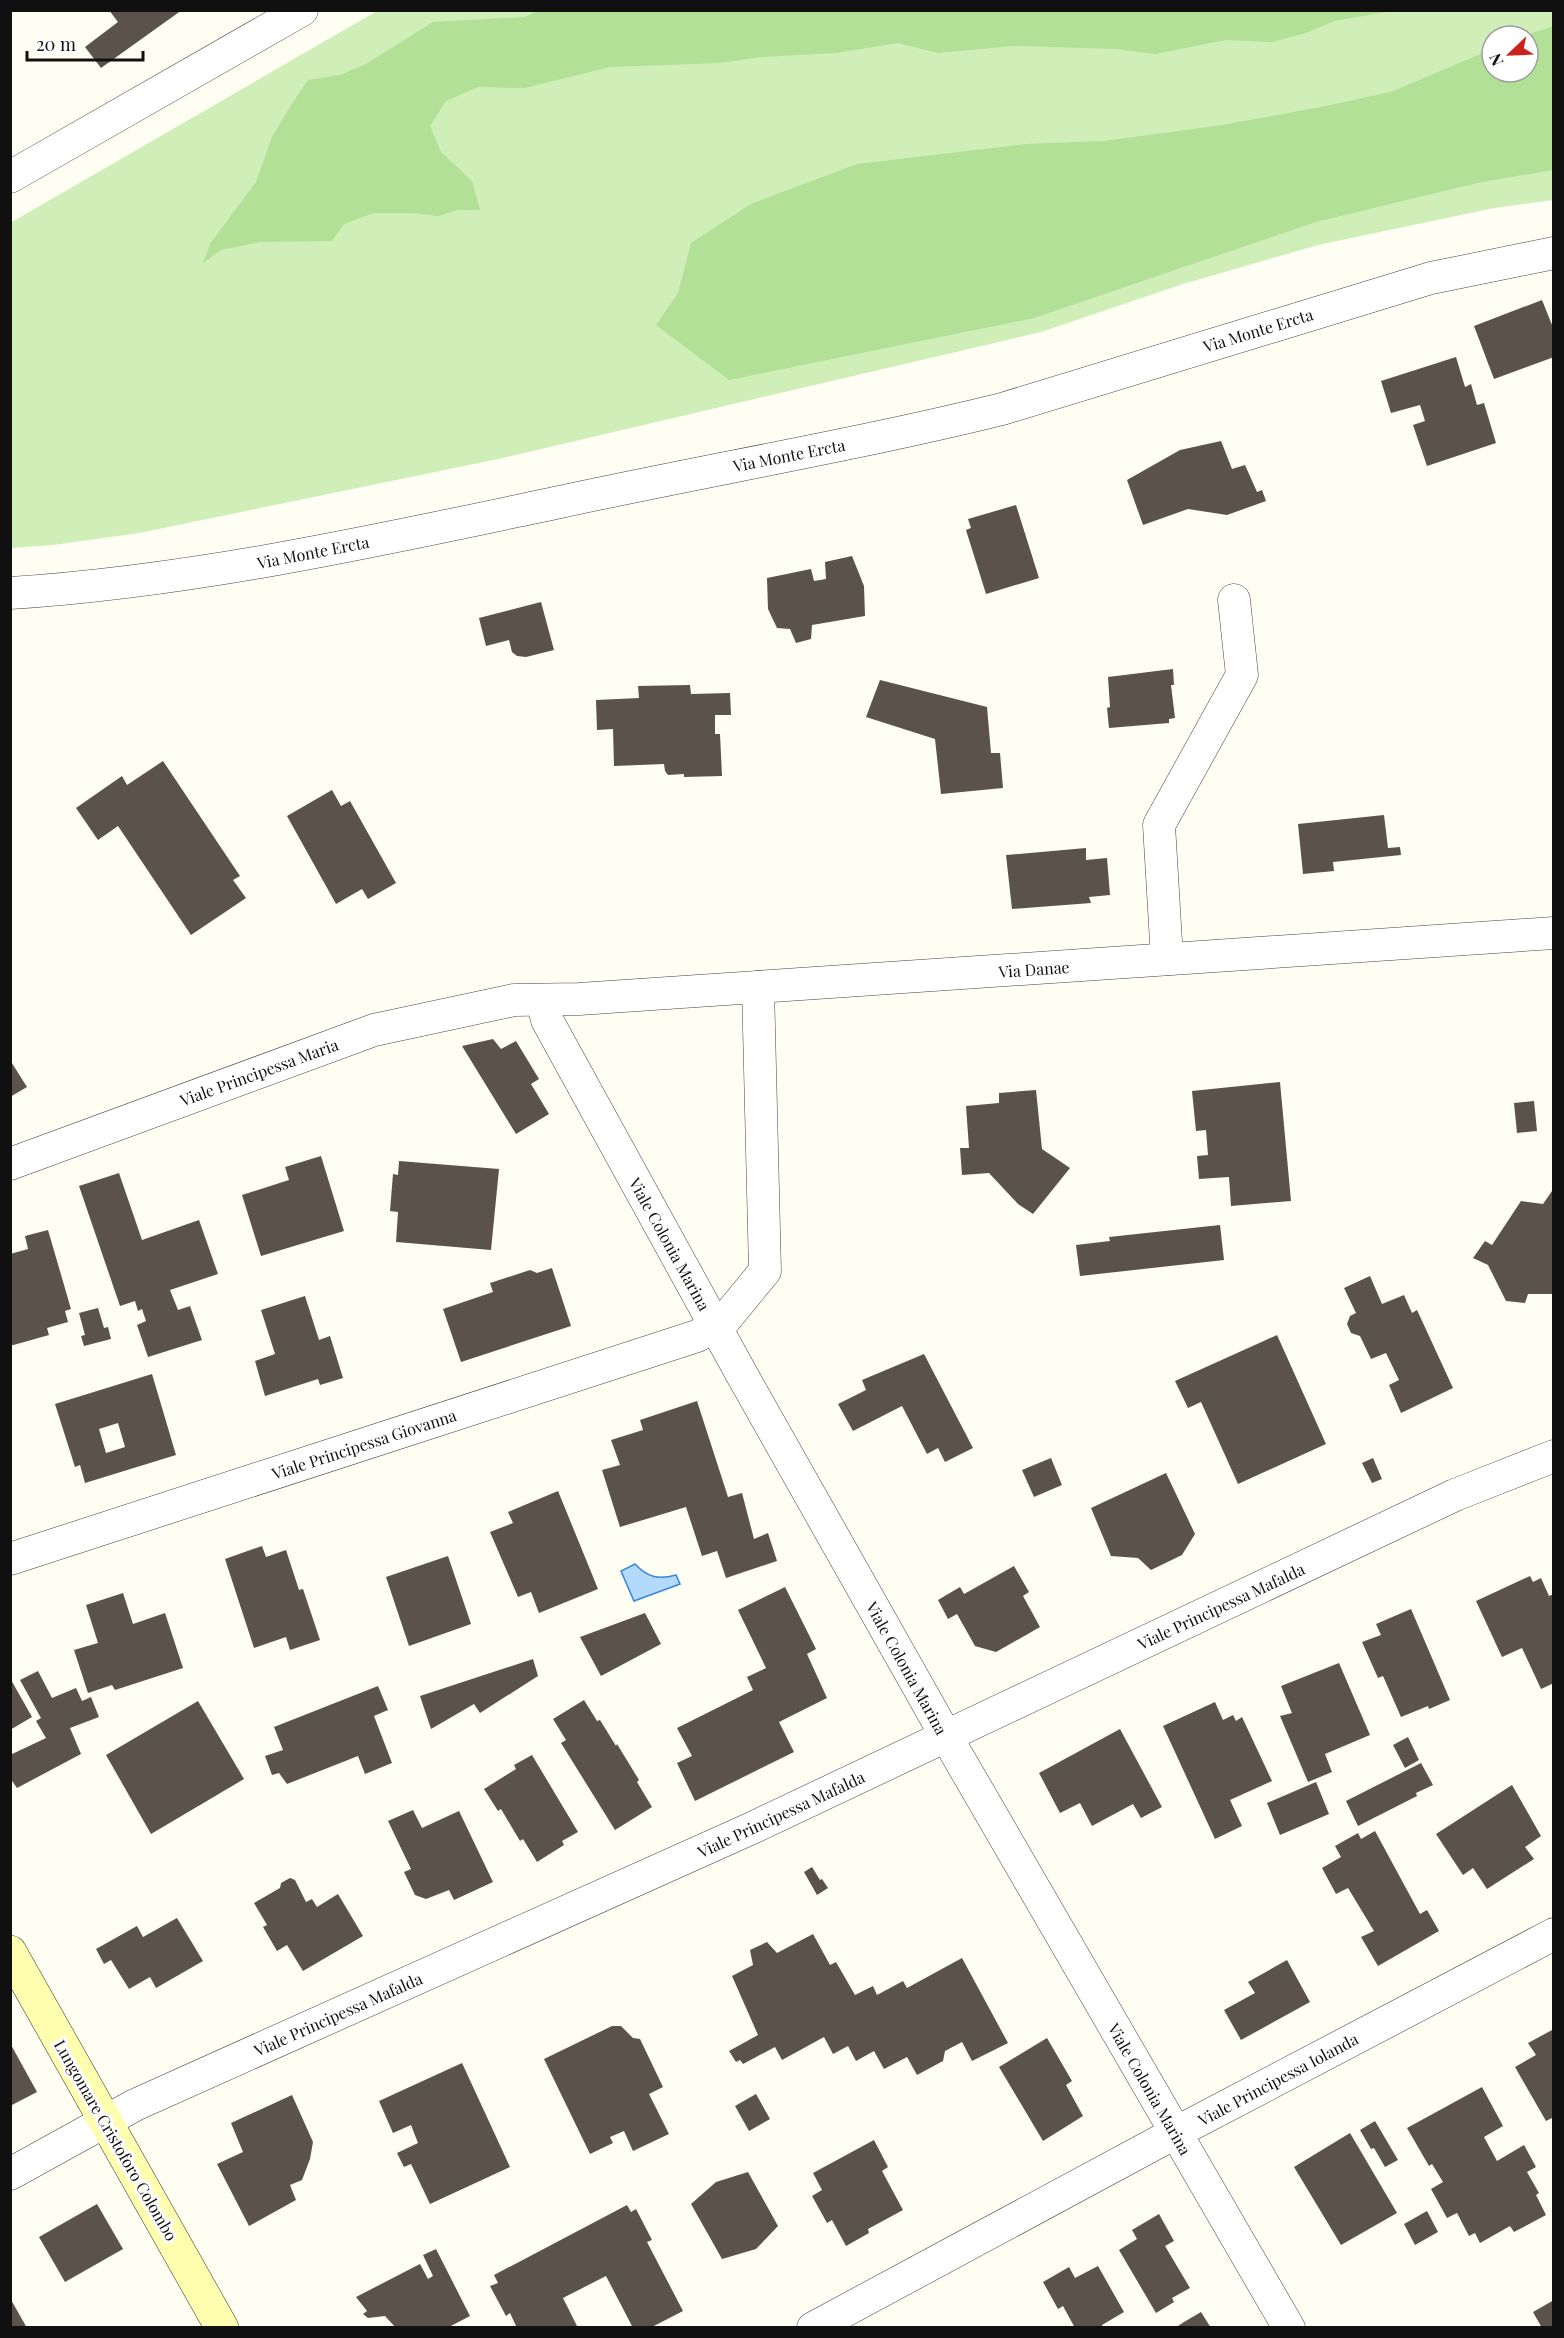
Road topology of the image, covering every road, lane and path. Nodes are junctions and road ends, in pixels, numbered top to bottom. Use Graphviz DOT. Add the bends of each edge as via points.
graph roads {
  1 [pos="302,10"];
  2 [pos="10,177"];
  3 [pos="1554,253"];
  4 [pos="10,593"];
  5 [pos="1234,600"];
  6 [pos="1554,933"];
  7 [pos="1167,959"];
  8 [pos="759,987"];
  9 [pos="528,1000"];
  10 [pos="10,1164"];
  11 [pos="716,1327"];
  12 [pos="1554,1456"];
  13 [pos="10,1559"];
  14 [pos="945,1736"];
  15 [pos="1554,1934"];
  16 [pos="10,1952"];
  17 [pos="105,2120"];
  18 [pos="1175,2133"];
  19 [pos="10,2174"];
  20 [pos="222,2328"];
  21 [pos="813,2328"];
  22 [pos="1289,2328"];
  1 -- 2 [label="street"];
  3 -- 4 [label="street, Via Monte Ercta" via="1431,278 935,426 243,565"];
  5 -- 7 [label="street" via="1242,675 1159,825"];
  6 -- 7 [label="street, Via Danae"];
  7 -- 8 [label="street, Via Danae"];
  8 -- 9 [label="street, Via Danae"];
  8 -- 11 [label="street" via="765,1271"];
  9 -- 10 [label="street, Viale Principessa Maria" via="374,1030"];
  9 -- 11 [label="street, Viale Colonia Marina" via="547,1020"];
  11 -- 13 [label="street, Viale Principessa Giovanna"];
  11 -- 14 [label="street, Viale Colonia Marina"];
  12 -- 14 [label="street, Viale Principessa Mafalda" via="1455,1495"];
  14 -- 17 [label="street, Viale Principessa Mafalda" via="752,1828"];
  14 -- 18 [label="street, Viale Colonia Marina"];
  15 -- 18 [label="street, Viale Principessa Iolanda"];
  16 -- 17 [label="main road, Lungomare Cristoforo Colombo"];
  17 -- 19 [label="street, Viale Principessa Mafalda"];
  17 -- 20 [label="main road, Lungomare Cristoforo Colombo"];
  18 -- 21 [label="street, Viale Principessa Iolanda"];
  18 -- 22 [label="street, Viale Colonia Marina"];
}
